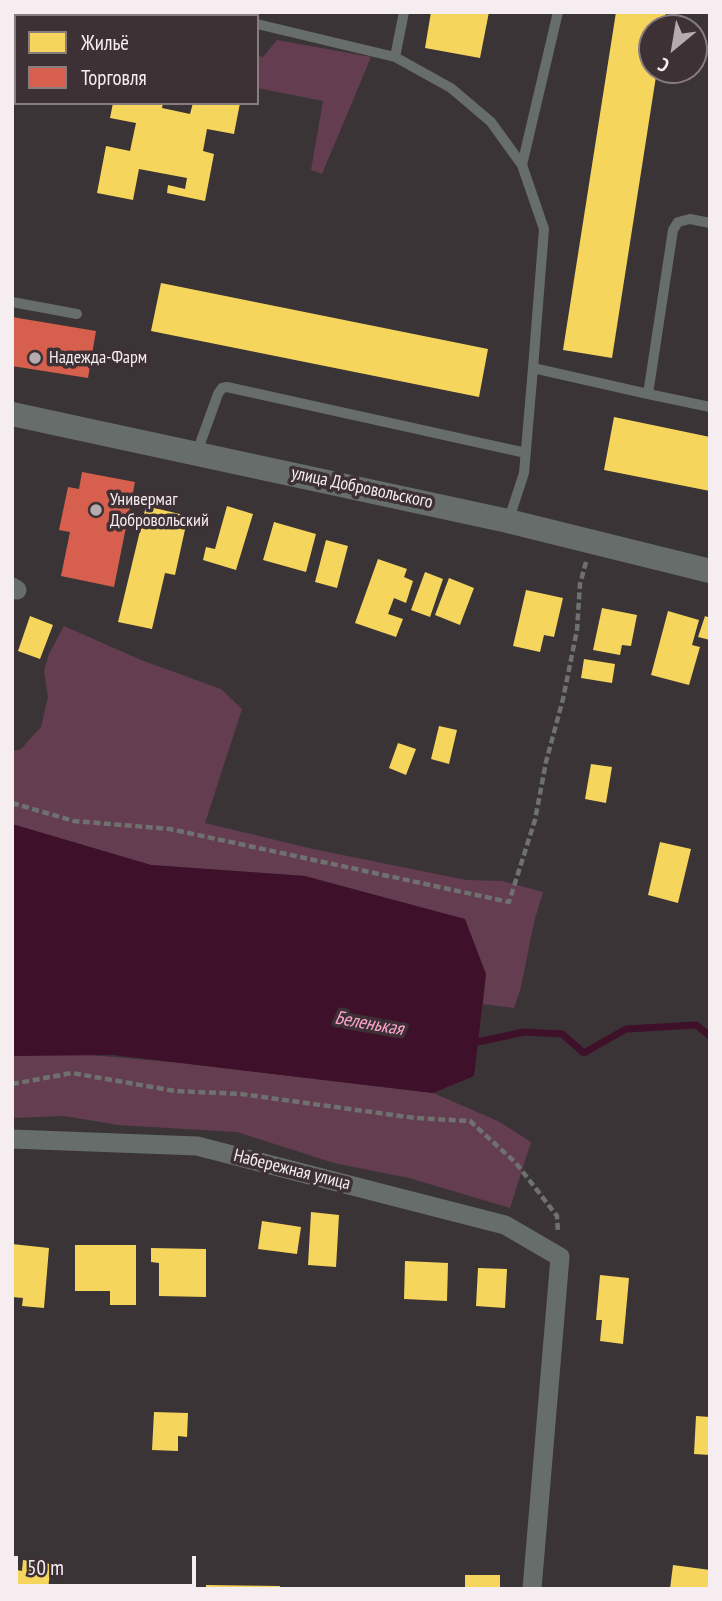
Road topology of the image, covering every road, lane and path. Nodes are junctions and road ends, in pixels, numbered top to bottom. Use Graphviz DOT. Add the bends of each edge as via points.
graph roads {
  1 [pos="404,12"];
  2 [pos="558,12"];
  3 [pos="259,24"];
  4 [pos="395,57"];
  5 [pos="522,165"];
  6 [pos="710,223"];
  7 [pos="12,302"];
  8 [pos="77,314"];
  9 [pos="533,369"];
  10 [pos="648,394"];
  11 [pos="710,407"];
  12 [pos="12,414"];
  13 [pos="197,452"];
  14 [pos="526,453"];
  15 [pos="508,520"];
  16 [pos="593,541"];
  17 [pos="710,571"];
  18 [pos="12,803"];
  19 [pos="12,1084"];
  20 [pos="12,1139"];
  21 [pos="560,1257"];
  22 [pos="532,1589"];
  1 -- 4 [label="lane"];
  2 -- 5 [label="lane"];
  3 -- 4 [label="lane"];
  4 -- 5 [label="lane" via="451,88 491,122"];
  5 -- 9 [label="lane" via="544,229"];
  6 -- 10 [label="lane" via="690,219 678,222 673,230"];
  7 -- 8 [label="lane"];
  9 -- 10 [label="lane"];
  9 -- 14 [label="lane"];
  10 -- 11 [label="lane"];
  12 -- 13 [label="street, улица Добровольского"];
  13 -- 14 [label="lane" via="218,394 227,387"];
  13 -- 15 [label="street, улица Добровольского"];
  14 -- 15 [label="lane"];
  15 -- 16 [label="street, улица Добровольского"];
  16 -- 17 [label="street, улица Добровольского"];
  16 -- 18 [label="path" via="580,584 577,630 535,820 509,902 170,829 74,821"];
  19 -- 21 [label="path" via="72,1073 175,1091 241,1094 470,1122 516,1163 557,1216"];
  20 -- 21 [label="street, Набережная улица" via="197,1146 505,1225"];
  21 -- 22 [label="street"];
}
